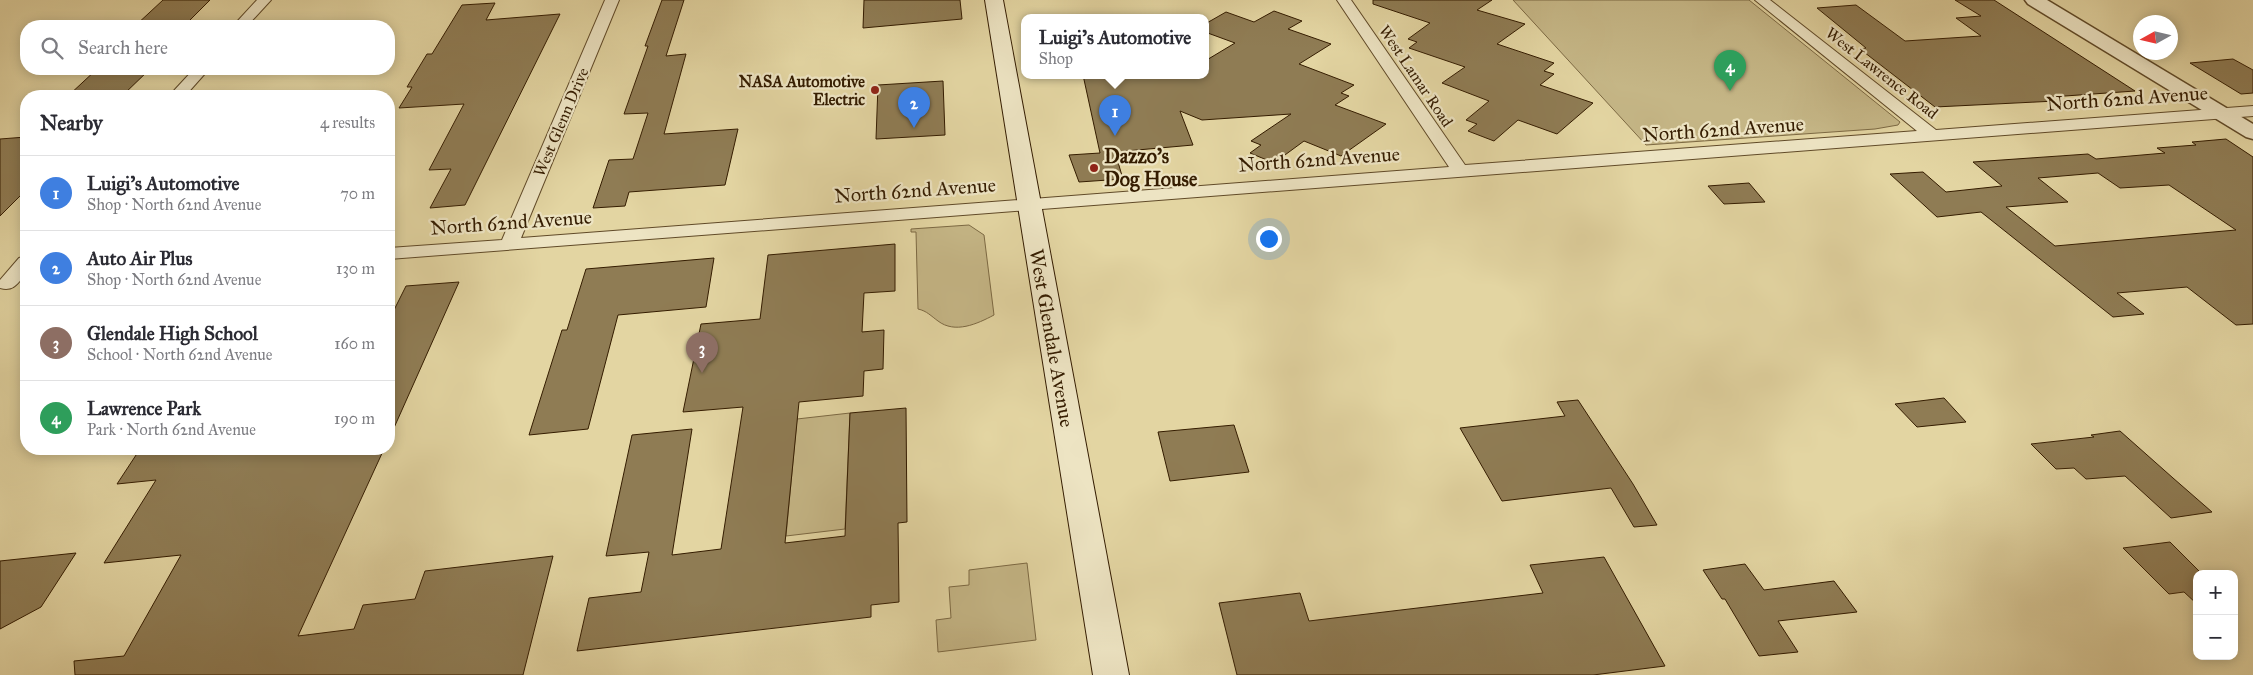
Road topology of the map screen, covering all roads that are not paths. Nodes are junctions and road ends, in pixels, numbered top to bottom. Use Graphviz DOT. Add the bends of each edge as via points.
graph roads {
  1 [pos="264,0"];
  2 [pos="612,0"];
  3 [pos="994,0"];
  4 [pos="1344,0"];
  5 [pos="1762,0"];
  6 [pos="2034,0"];
  7 [pos="246,20"];
  8 [pos="196,75"];
  9 [pos="183,90"];
  10 [pos="2253,111"];
  11 [pos="2222,114"];
  12 [pos="2253,132"];
  13 [pos="1933,136"];
  14 [pos="1460,171"];
  15 [pos="1029,204"];
  16 [pos="509,245"];
  17 [pos="395,254"];
  18 [pos="20,268"];
  19 [pos="20,283"];
  20 [pos="3,284"];
  21 [pos="1111,675"];
  1 -- 7 [label="street"];
  2 -- 16 [label="street, West Glenn Drive"];
  3 -- 15 [label="main road, West Glendale Avenue"];
  4 -- 14 [label="street, West Lamar Road"];
  5 -- 13 [label="street, West Lawrence Road"];
  6 -- 11 [label="street"];
  8 -- 9 [label="street"];
  10 -- 11 [label="street, North 62nd Avenue"];
  11 -- 12 [label="street"];
  11 -- 13 [label="street, North 62nd Avenue"];
  13 -- 14 [label="street, North 62nd Avenue"];
  14 -- 15 [label="street, North 62nd Avenue"];
  15 -- 16 [label="street, North 62nd Avenue"];
  15 -- 21 [label="main road, West Glendale Avenue"];
  16 -- 17 [label="street, North 62nd Avenue"];
  18 -- 20 [label="street"];
  19 -- 20 [label="street"];
}
